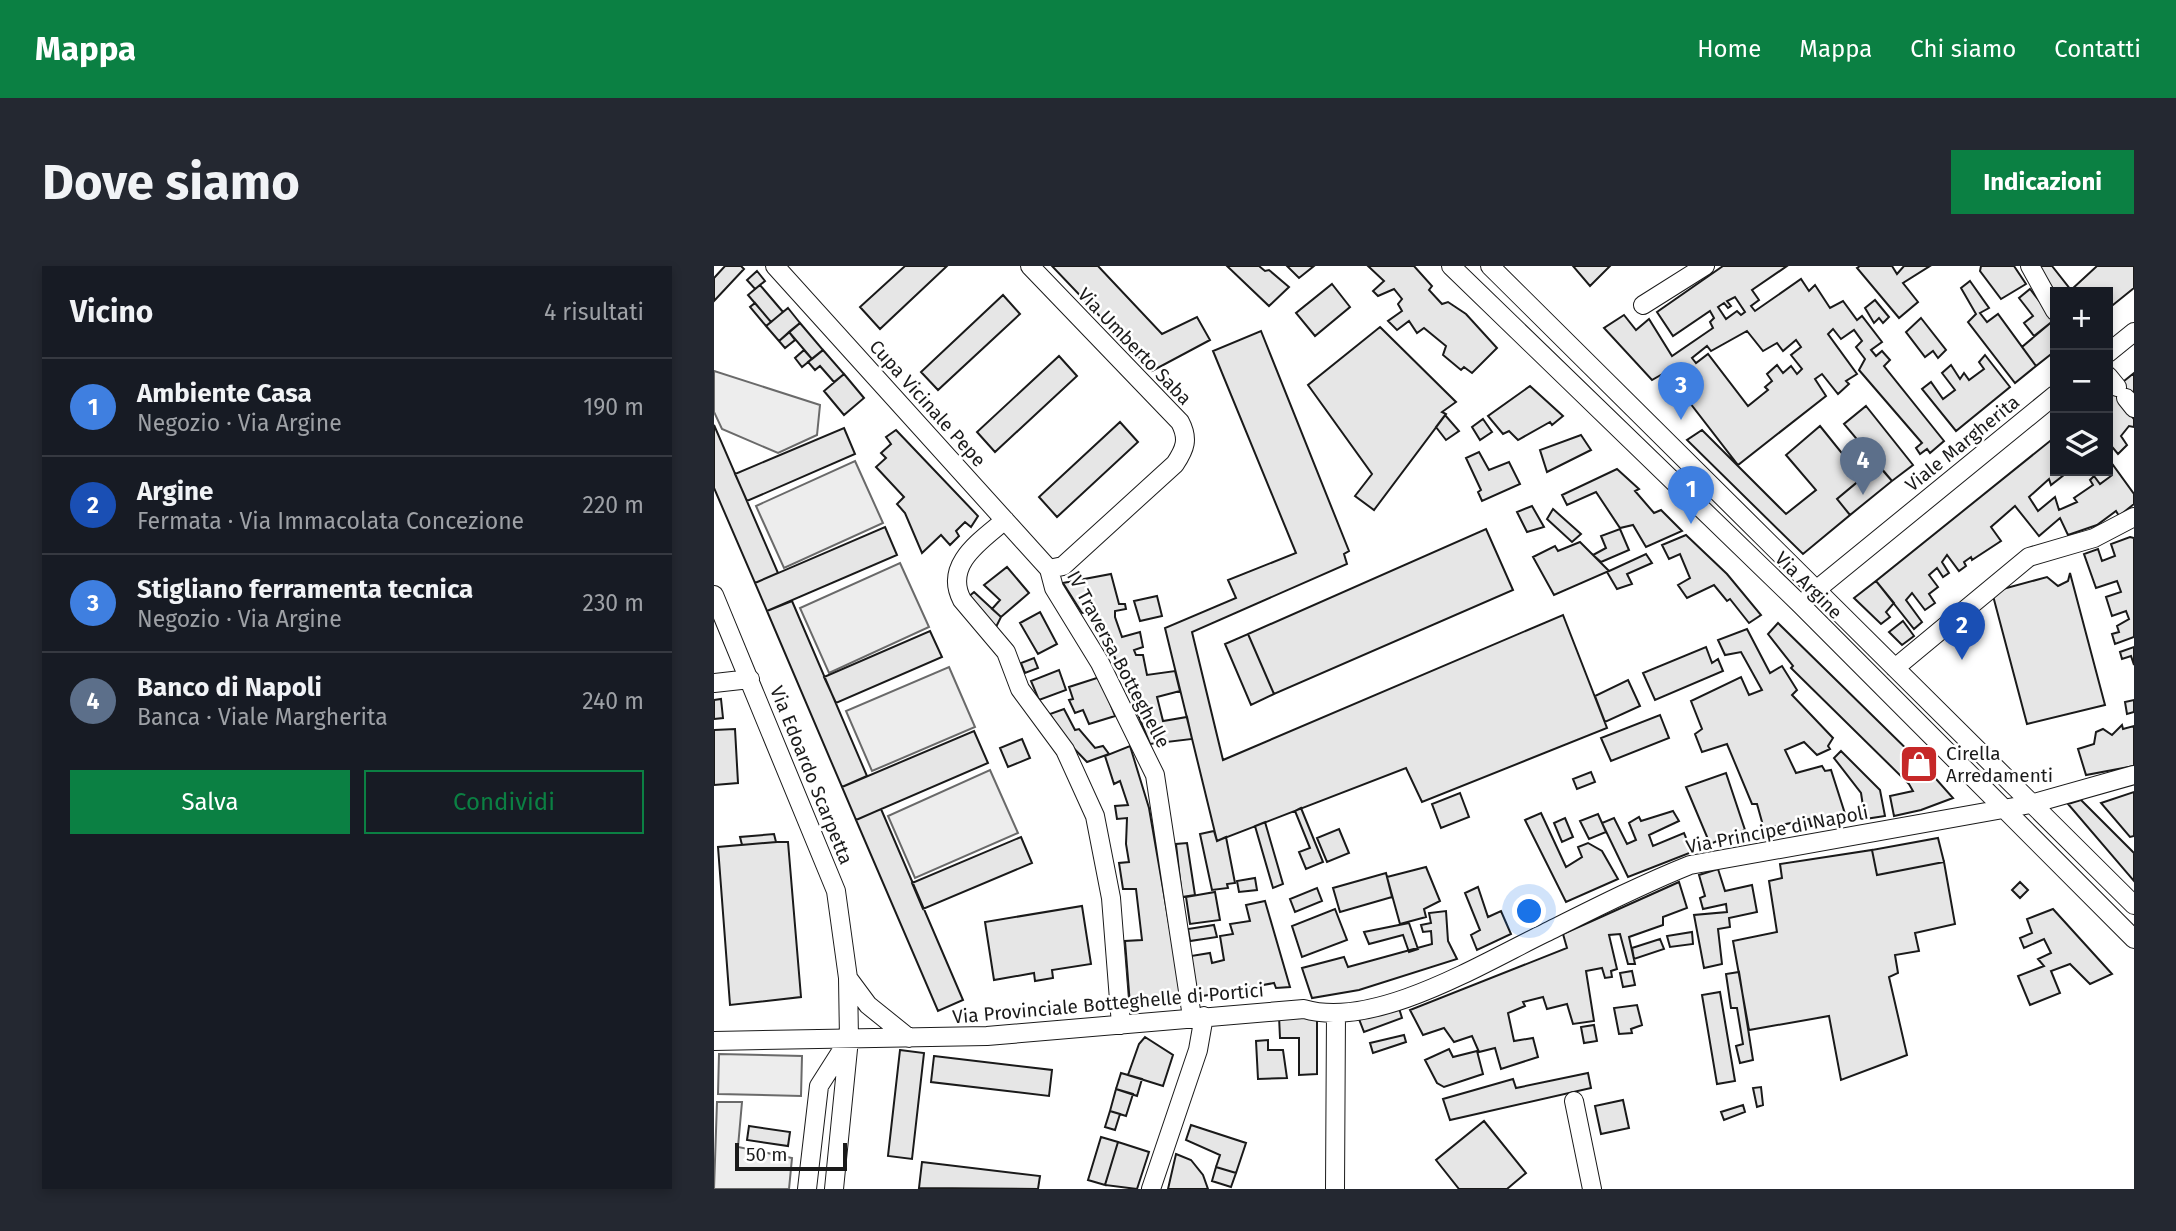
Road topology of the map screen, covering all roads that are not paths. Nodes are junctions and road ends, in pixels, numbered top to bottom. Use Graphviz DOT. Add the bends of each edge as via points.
graph roads {
  1 [pos="775,266"];
  2 [pos="1030,266"];
  3 [pos="1451,266"];
  4 [pos="1490,266"];
  5 [pos="1705,266"];
  6 [pos="2030,266"];
  7 [pos="2050,302"];
  8 [pos="1643,305"];
  9 [pos="2134,332"];
  10 [pos="2111,350"];
  11 [pos="2050,399"];
  12 [pos="2134,517"];
  13 [pos="1006,520"];
  14 [pos="1049,569"];
  15 [pos="1817,587"];
  16 [pos="714,595"];
  17 [pos="1800,604"];
  18 [pos="1895,668"];
  19 [pos="750,679"];
  20 [pos="714,683"];
  21 [pos="2134,775"];
  22 [pos="2031,804"];
  23 [pos="2003,809"];
  24 [pos="2134,905"];
  25 [pos="2134,939"];
  26 [pos="848,978"];
  27 [pos="1336,1013"];
  28 [pos="1198,1017"];
  29 [pos="1121,1025"];
  30 [pos="909,1038"];
  31 [pos="849,1039"];
  32 [pos="714,1041"];
  33 [pos="1574,1101"];
  34 [pos="807,1189"];
  35 [pos="834,1189"];
  36 [pos="1151,1189"];
  37 [pos="1335,1189"];
  38 [pos="1592,1189"];
  1 -- 13 [label="street, Cupa Vicinale Pepe"];
  2 -- 14 [label="street, Via Umberto Saba" via="1180,422 1186,438 1175,464 1063,566"];
  3 -- 17 [label="street, Via Argine"];
  4 -- 15 [label="street, Via Argine"];
  5 -- 8 [label="street"];
  6 -- 7 [label="street"];
  9 -- 10 [label="street"];
  11 -- 15 [label="street, Viale Margherita"];
  12 -- 18 [label="street" via="2094,538 2029,557"];
  13 -- 14 [label="street, Cupa Vicinale Pepe"];
  13 -- 29 [label="street" via="962,561 958,590 1006,652 1020,689 1065,750 1094,816 1111,898"];
  14 -- 28 [label="street, IV Traversa Botteghelle" via="1054,588 1100,663 1155,775"];
  15 -- 17 [label="street, Viale Margherita"];
  15 -- 18 [label="street, Via Argine"];
  16 -- 19 [label="street, Via Edoardo Scarpetta"];
  17 -- 23 [label="street, Via Argine"];
  18 -- 22 [label="street, Via Argine"];
  19 -- 20 [label="street"];
  19 -- 26 [label="street, Via Edoardo Scarpetta" via="836,891"];
  21 -- 22 [label="street"];
  22 -- 23 [label="street"];
  22 -- 24 [label="street, Via Argine"];
  23 -- 25 [label="street, Via Argine"];
  23 -- 27 [label="street, Via Principe di Napoli" via="1690,865 1644,883 1429,990"];
  26 -- 30 [label="street, Via Edoardo Scarpetta" via="868,1005"];
  26 -- 31 [label="street, Via Edoardo Scarpetta"];
  27 -- 28 [label="street, Via Provinciale Botteghelle di Portici" via="1304,1009"];
  27 -- 37 [label="street"];
  28 -- 29 [label="street, Via Provinciale Botteghelle di Portici"];
  28 -- 36 [label="street, IV Traversa Botteghelle" via="1198,1050"];
  29 -- 30 [label="street, Via Provinciale Botteghelle di Portici"];
  30 -- 31 [label="street, Via Provinciale Botteghelle di Portici"];
  31 -- 32 [label="street, Via Provinciale Botteghelle di Portici"];
  31 -- 34 [label="street" via="819,1086"];
  31 -- 35 [label="street, Via Edoardo Scarpetta"];
  33 -- 38 [label="street"];
}
